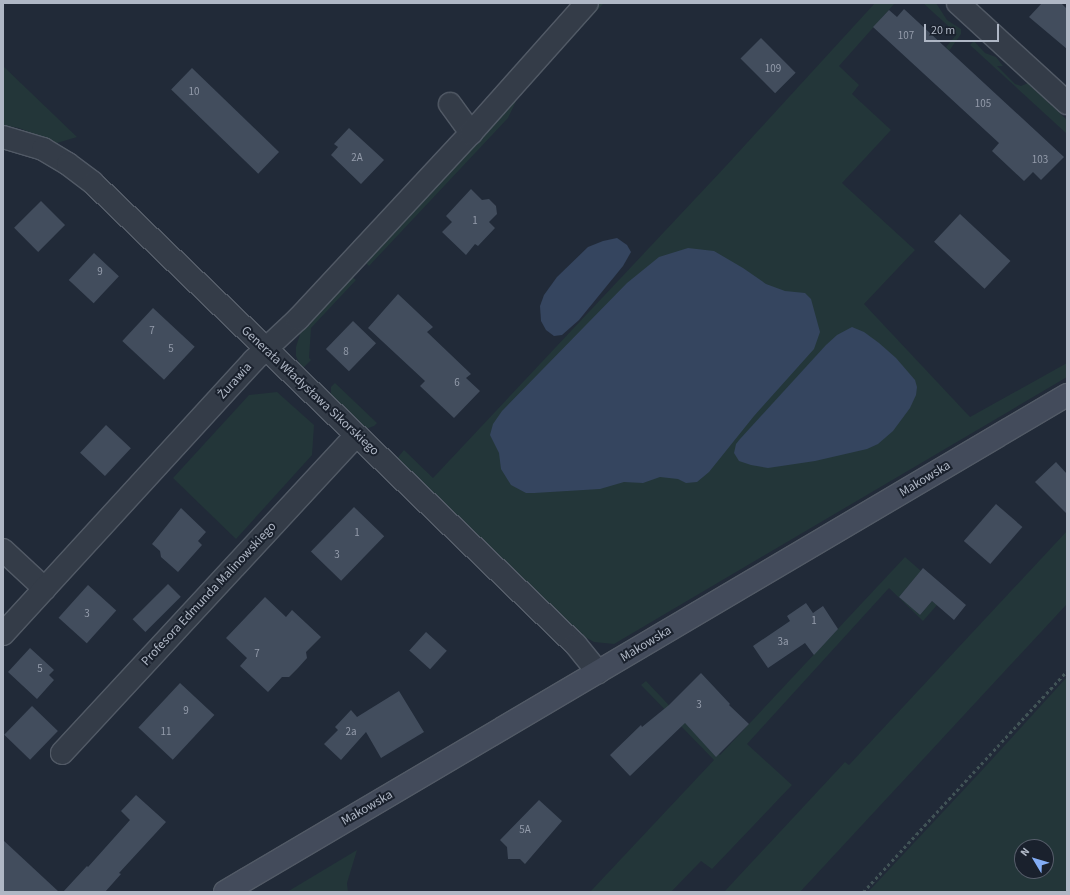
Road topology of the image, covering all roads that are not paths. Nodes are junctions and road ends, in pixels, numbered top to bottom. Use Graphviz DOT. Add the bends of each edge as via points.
graph roads {
  1 [pos="587,3"];
  2 [pos="958,3"];
  3 [pos="1067,103"];
  4 [pos="450,104"];
  5 [pos="471,133"];
  6 [pos="3,137"];
  7 [pos="266,348"];
  8 [pos="1067,395"];
  9 [pos="356,435"];
  10 [pos="3,550"];
  11 [pos="45,589"];
  12 [pos="3,634"];
  13 [pos="598,672"];
  14 [pos="62,753"];
  15 [pos="225,892"];
  1 -- 5 [label="street, Żurawia"];
  2 -- 3 [label="street"];
  4 -- 5 [label="street"];
  5 -- 7 [label="street, Żurawia" via="298,319"];
  6 -- 7 [label="street, Generała Władysława Sikorskiego" via="43,149 93,183"];
  7 -- 9 [label="street, Generała Władysława Sikorskiego"];
  7 -- 11 [label="street, Żurawia"];
  8 -- 13 [label="street, Makowska"];
  9 -- 13 [label="street, Generała Władysława Sikorskiego" via="580,650"];
  9 -- 14 [label="street, Profesora Edmunda Malinowskiego"];
  10 -- 11 [label="street"];
  11 -- 12 [label="street, Żurawia"];
  13 -- 15 [label="street, Makowska"];
}
